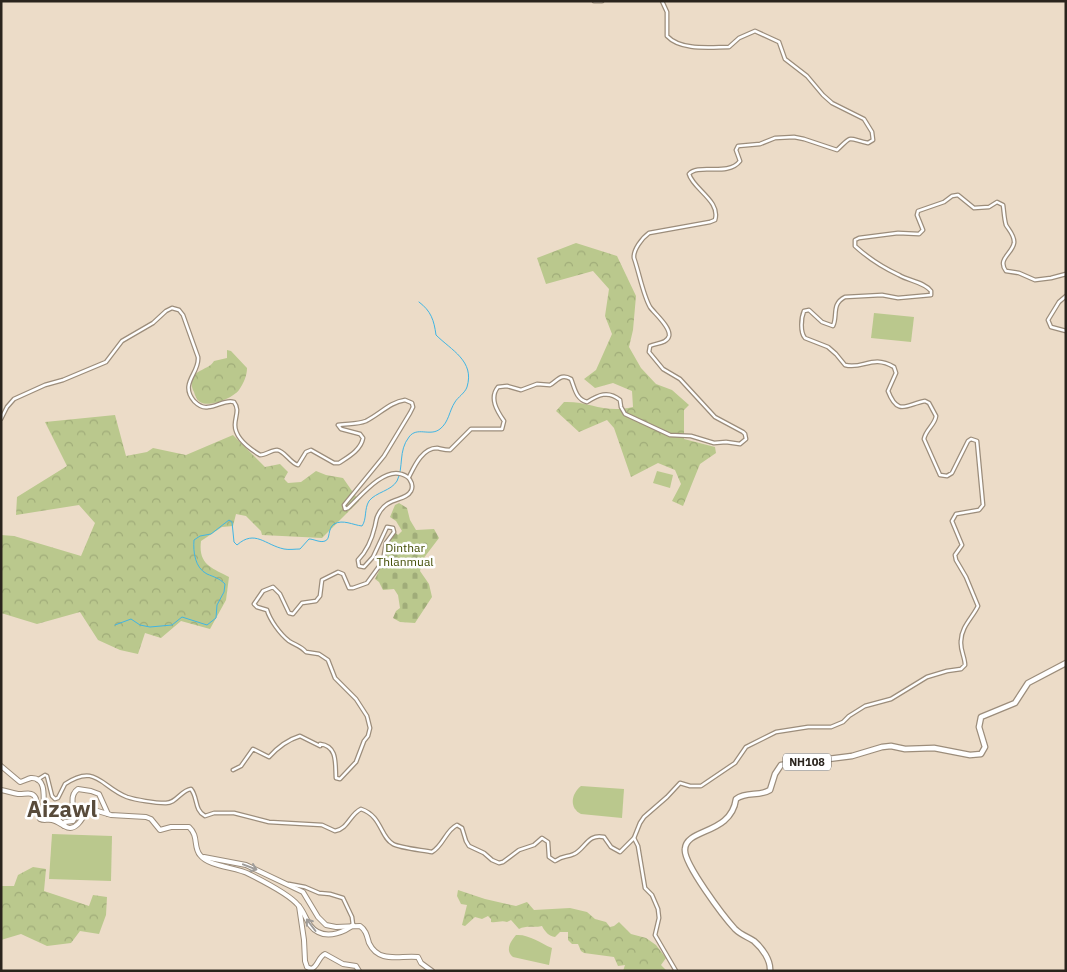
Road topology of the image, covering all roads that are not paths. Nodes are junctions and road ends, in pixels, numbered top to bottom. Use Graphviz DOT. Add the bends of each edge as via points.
graph roads {
  1 [pos="594,1"];
  2 [pos="602,1"];
  3 [pos="662,1"];
  4 [pos="1066,274"];
  5 [pos="1066,296"];
  6 [pos="1066,331"];
  7 [pos="1,419"];
  8 [pos="408,477"];
  9 [pos="1066,663"];
  10 [pos="1,766"];
  11 [pos="232,770"];
  12 [pos="37,780"];
  13 [pos="1,790"];
  14 [pos="108,814"];
  15 [pos="64,826"];
  16 [pos="634,838"];
  17 [pos="202,857"];
  18 [pos="288,884"];
  19 [pos="299,905"];
  20 [pos="354,925"];
  21 [pos="343,927"];
  22 [pos="346,932"];
  23 [pos="359,971"];
  24 [pos="432,971"];
  25 [pos="676,971"];
  26 [pos="770,971"];
  1 -- 2 [label="street"];
  3 -- 8 [label="street" via="667,12 667,36 680,44 729,48 739,38 755,31 779,42 785,59 832,102 864,119 873,135 873,140 868,143 849,138 837,150 794,137 738,146 740,162 734,167 694,170 689,174 713,206 715,220 649,233 634,253 650,307 669,332 669,337 650,346 649,352 663,369 680,379 715,417 743,432 746,439 740,444 714,443 691,436 670,435 625,414 620,400 614,396 602,394 587,402 582,400 575,393 571,380 560,377 550,385 537,384 519,390 498,387 494,401 504,421 502,429 471,429 450,450 433,449 420,458"];
  4 -- 16 [label="street" via="1035,280 1006,271 1003,261 1015,242 1006,223 1003,205 997,202 989,207 974,208 958,195 918,211 923,227 920,234 891,234 856,240 855,246 864,253 898,275 926,286 931,291 930,295 904,298 845,296 835,308 833,326 822,322 809,310 804,311 802,335 828,347 845,365 876,361 894,367 896,373 888,391 893,402 899,406 912,406 925,401 936,416 924,439 940,475 952,473 968,442 971,439 977,442 983,505 979,510 956,514 952,521 962,545 955,555 956,560 978,606 961,638 965,665 961,669 927,677 888,700 865,706 843,722 826,728 776,732 751,744 732,765 701,786 680,783 640,822"];
  5 -- 6 [label="street" via="1048,323"];
  7 -- 8 [label="street" via="7,407 18,397 106,362 122,341 176,308 183,315 198,357 190,380 191,396 203,407 234,402 238,409 237,435 256,452 262,455 279,451 298,465 311,450 339,463 358,449 363,438 338,425 364,422 392,403 406,400 413,405 410,413 384,456 344,504 345,509 390,473"];
  8 -- 11 [label="street" via="411,490 407,495 388,502 381,510 369,546 358,560 359,566 364,567 373,557 385,529 392,528 394,532 386,543 383,561 367,583 349,588 343,574 338,572 322,580 316,601 302,603 293,614 289,613 273,587 263,591 254,604 266,610 289,640 306,652 319,654 328,660 335,678 368,716 370,728 356,762 340,779 336,778 331,749 300,736 280,746 269,757 254,749 241,766"];
  9 -- 26 [label="highway, NH108" via="1028,683 1015,703 981,717 979,727 985,747 981,754 891,746 852,756 781,765 770,790 736,798 732,813 724,822 689,840 685,854 696,876 735,928 759,946 768,959"];
  10 -- 12 [label="main road" via="20,782"];
  12 -- 15 [label="main road" via="44,789 44,812"];
  12 -- 16 [label="street" via="47,776 55,800 64,784 82,776 100,779 128,797 164,803 172,802 191,788 198,810 205,816 234,813 269,822 322,825 335,831 343,828 361,809 378,821 394,845 432,852 457,825 462,828 469,846 499,863 542,838 548,842 548,857 556,861 574,854 596,836 604,837 611,847 620,852"];
  13 -- 15 [label="main road" via="33,795 40,819 53,820"];
  14 -- 15 [label="main road" via="91,809 75,827"];
  14 -- 15 [label="main road" via="99,794 78,789 73,794 72,804 76,816"];
  14 -- 17 [label="main road" via="146,816 160,830 171,826 190,827"];
  16 -- 25 [label="street" via="645,888 652,895 659,913 655,935"];
  17 -- 18 [label="main road, one-way" via="246,864"];
  17 -- 19 [label="main road" via="249,874"];
  18 -- 20 [label="street" via="343,898"];
  18 -- 21 [label="main road" via="305,894 324,924"];
  22 -- 19 [label="main road, one-way" via="317,932"];
  19 -- 23 [label="main road" via="307,967 313,969 325,954 343,964 356,966"];
  20 -- 21 [label="main road"];
  20 -- 22 [label="main road"];
  20 -- 24 [label="main road" via="363,927 370,945 378,954 390,958 418,957"];
  21 -- 22 [label="street"];
}
